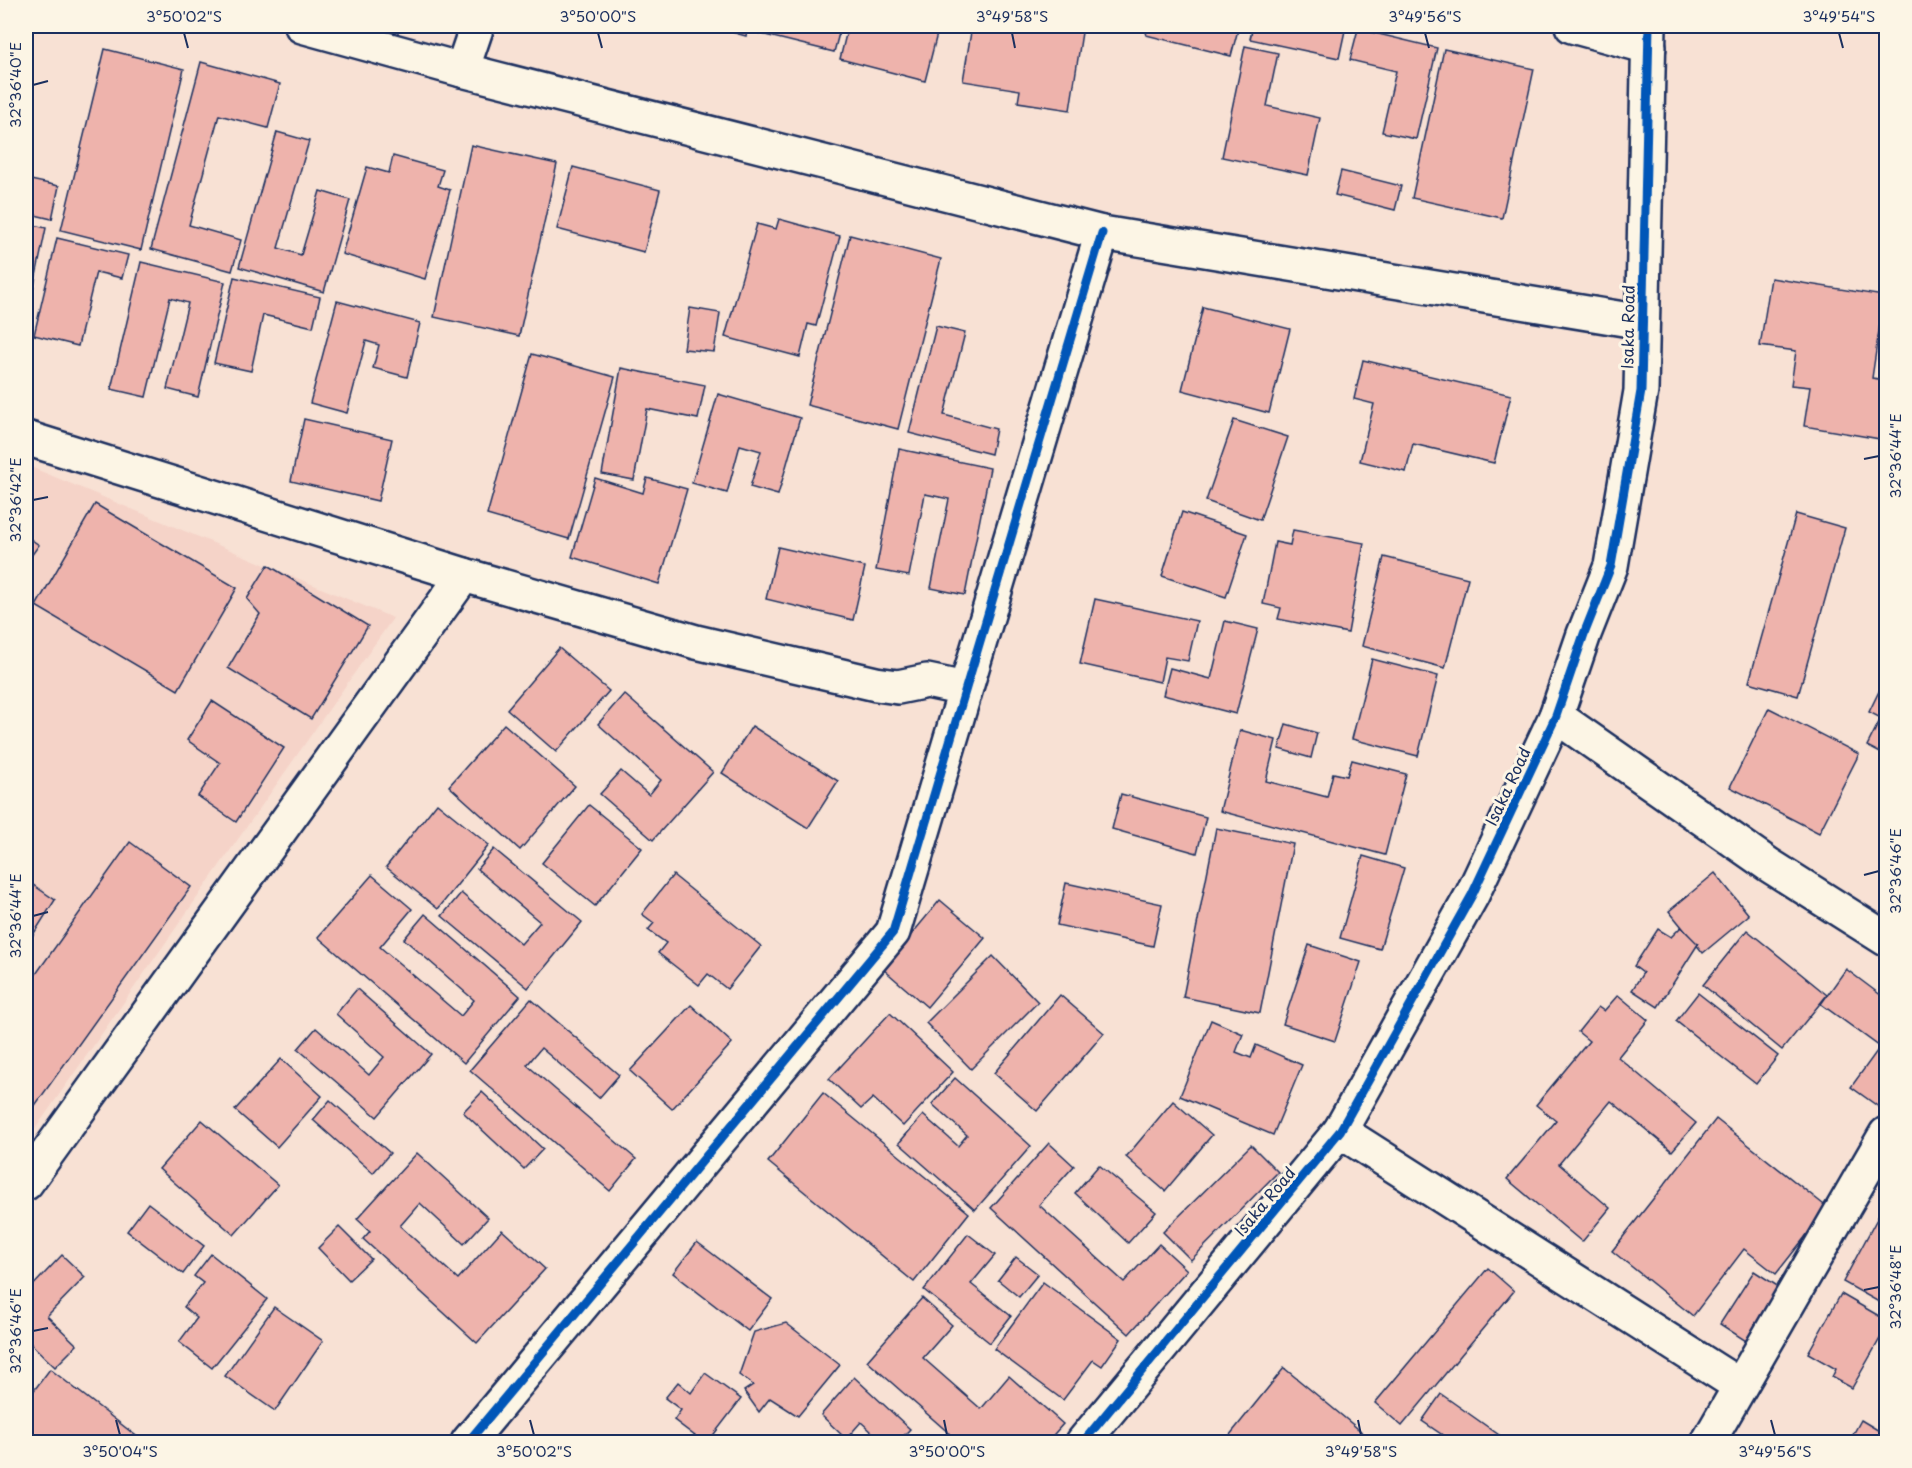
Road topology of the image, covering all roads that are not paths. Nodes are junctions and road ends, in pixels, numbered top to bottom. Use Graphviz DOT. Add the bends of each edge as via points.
graph roads {
  1 [pos="302,26"];
  2 [pos="477,26"];
  3 [pos="1572,26"];
  4 [pos="1649,36"];
  5 [pos="462,70"];
  6 [pos="1102,233"];
  7 [pos="1642,321"];
  8 [pos="26,438"];
  9 [pos="464,575"];
  10 [pos="965,689"];
  11 [pos="1556,716"];
  12 [pos="1887,939"];
  13 [pos="1340,1131"];
  14 [pos="1887,1134"];
  15 [pos="26,1183"];
  16 [pos="1740,1386"];
  17 [pos="468,1443"];
  18 [pos="1083,1443"];
  19 [pos="1707,1443"];
  1 -- 5 [label="street"];
  2 -- 5 [label="street"];
  3 -- 4 [label="street"];
  4 -- 7 [label="street, Isaka Road"];
  5 -- 6 [label="street"];
  6 -- 7 [label="street"];
  6 -- 10 [label="street"];
  7 -- 11 [label="street, Isaka Road" via="1641,391 1611,566"];
  8 -- 9 [label="street"];
  9 -- 10 [label="street" via="696,642 876,684 898,687 927,681"];
  9 -- 15 [label="street"];
  10 -- 17 [label="street" via="893,932"];
  11 -- 12 [label="street" via="1769,865"];
  11 -- 13 [label="street, Isaka Road" via="1472,895"];
  13 -- 16 [label="street"];
  13 -- 18 [label="street, Isaka Road"];
  14 -- 16 [label="street"];
  16 -- 19 [label="street"];
}
